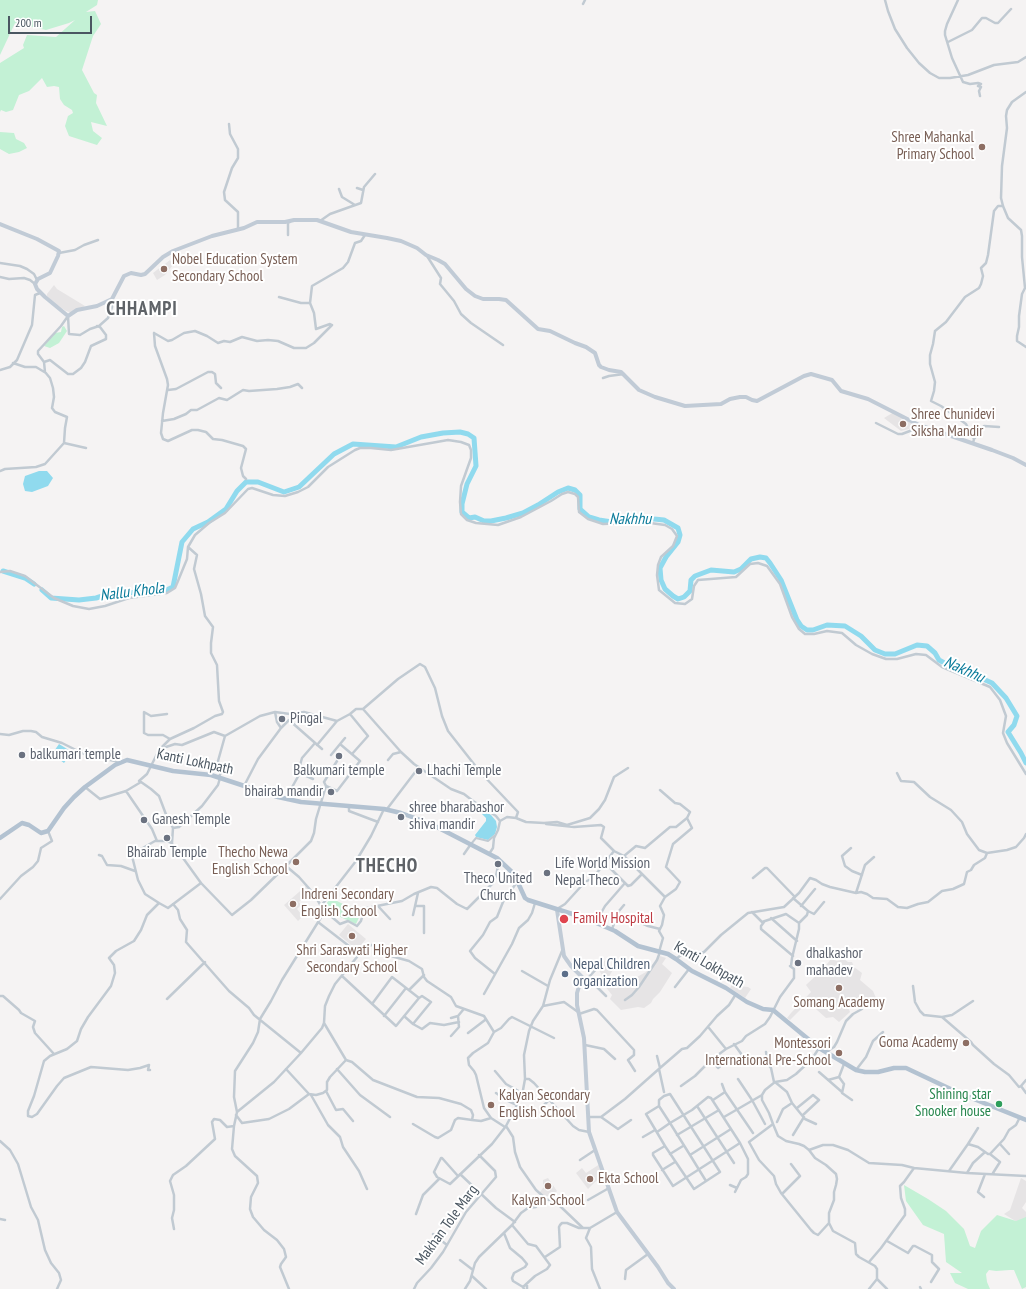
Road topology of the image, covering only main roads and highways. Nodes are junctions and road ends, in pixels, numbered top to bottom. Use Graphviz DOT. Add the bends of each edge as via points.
graph roads {
  1 [pos="0,224"];
  2 [pos="1026,465"];
  3 [pos="0,838"];
  4 [pos="557,910"];
  5 [pos="1026,1120"];
  6 [pos="674,1289"];
  1 -- 2 [label="main road" via="58,250 50,273 36,282 41,293 68,316 77,310 97,306 112,299 126,274 147,273 173,251 212,236 257,222 320,221 350,232 401,241 417,248 445,264 475,296 506,300 538,328 550,331 595,353 600,366 625,374 641,391 686,406 721,404 740,397 757,401 811,374 832,380 841,391 868,399 919,426 975,442"];
  3 -- 4 [label="main road, Kanti Lokhpath" via="22,823 41,832 48,832 64,808 86,787 127,760 173,771 220,777 286,798 386,809 414,817 502,862 514,874 525,898"];
  4 -- 5 [label="main road, Kanti Lokhpath" via="596,923 638,946 676,959 699,976 726,988 753,1005 773,1010 819,1048 856,1070 874,1072 906,1068"];
  4 -- 6 [label="main road" via="564,956 582,976 578,993 578,1013 585,1045 589,1132 617,1212"];
}
